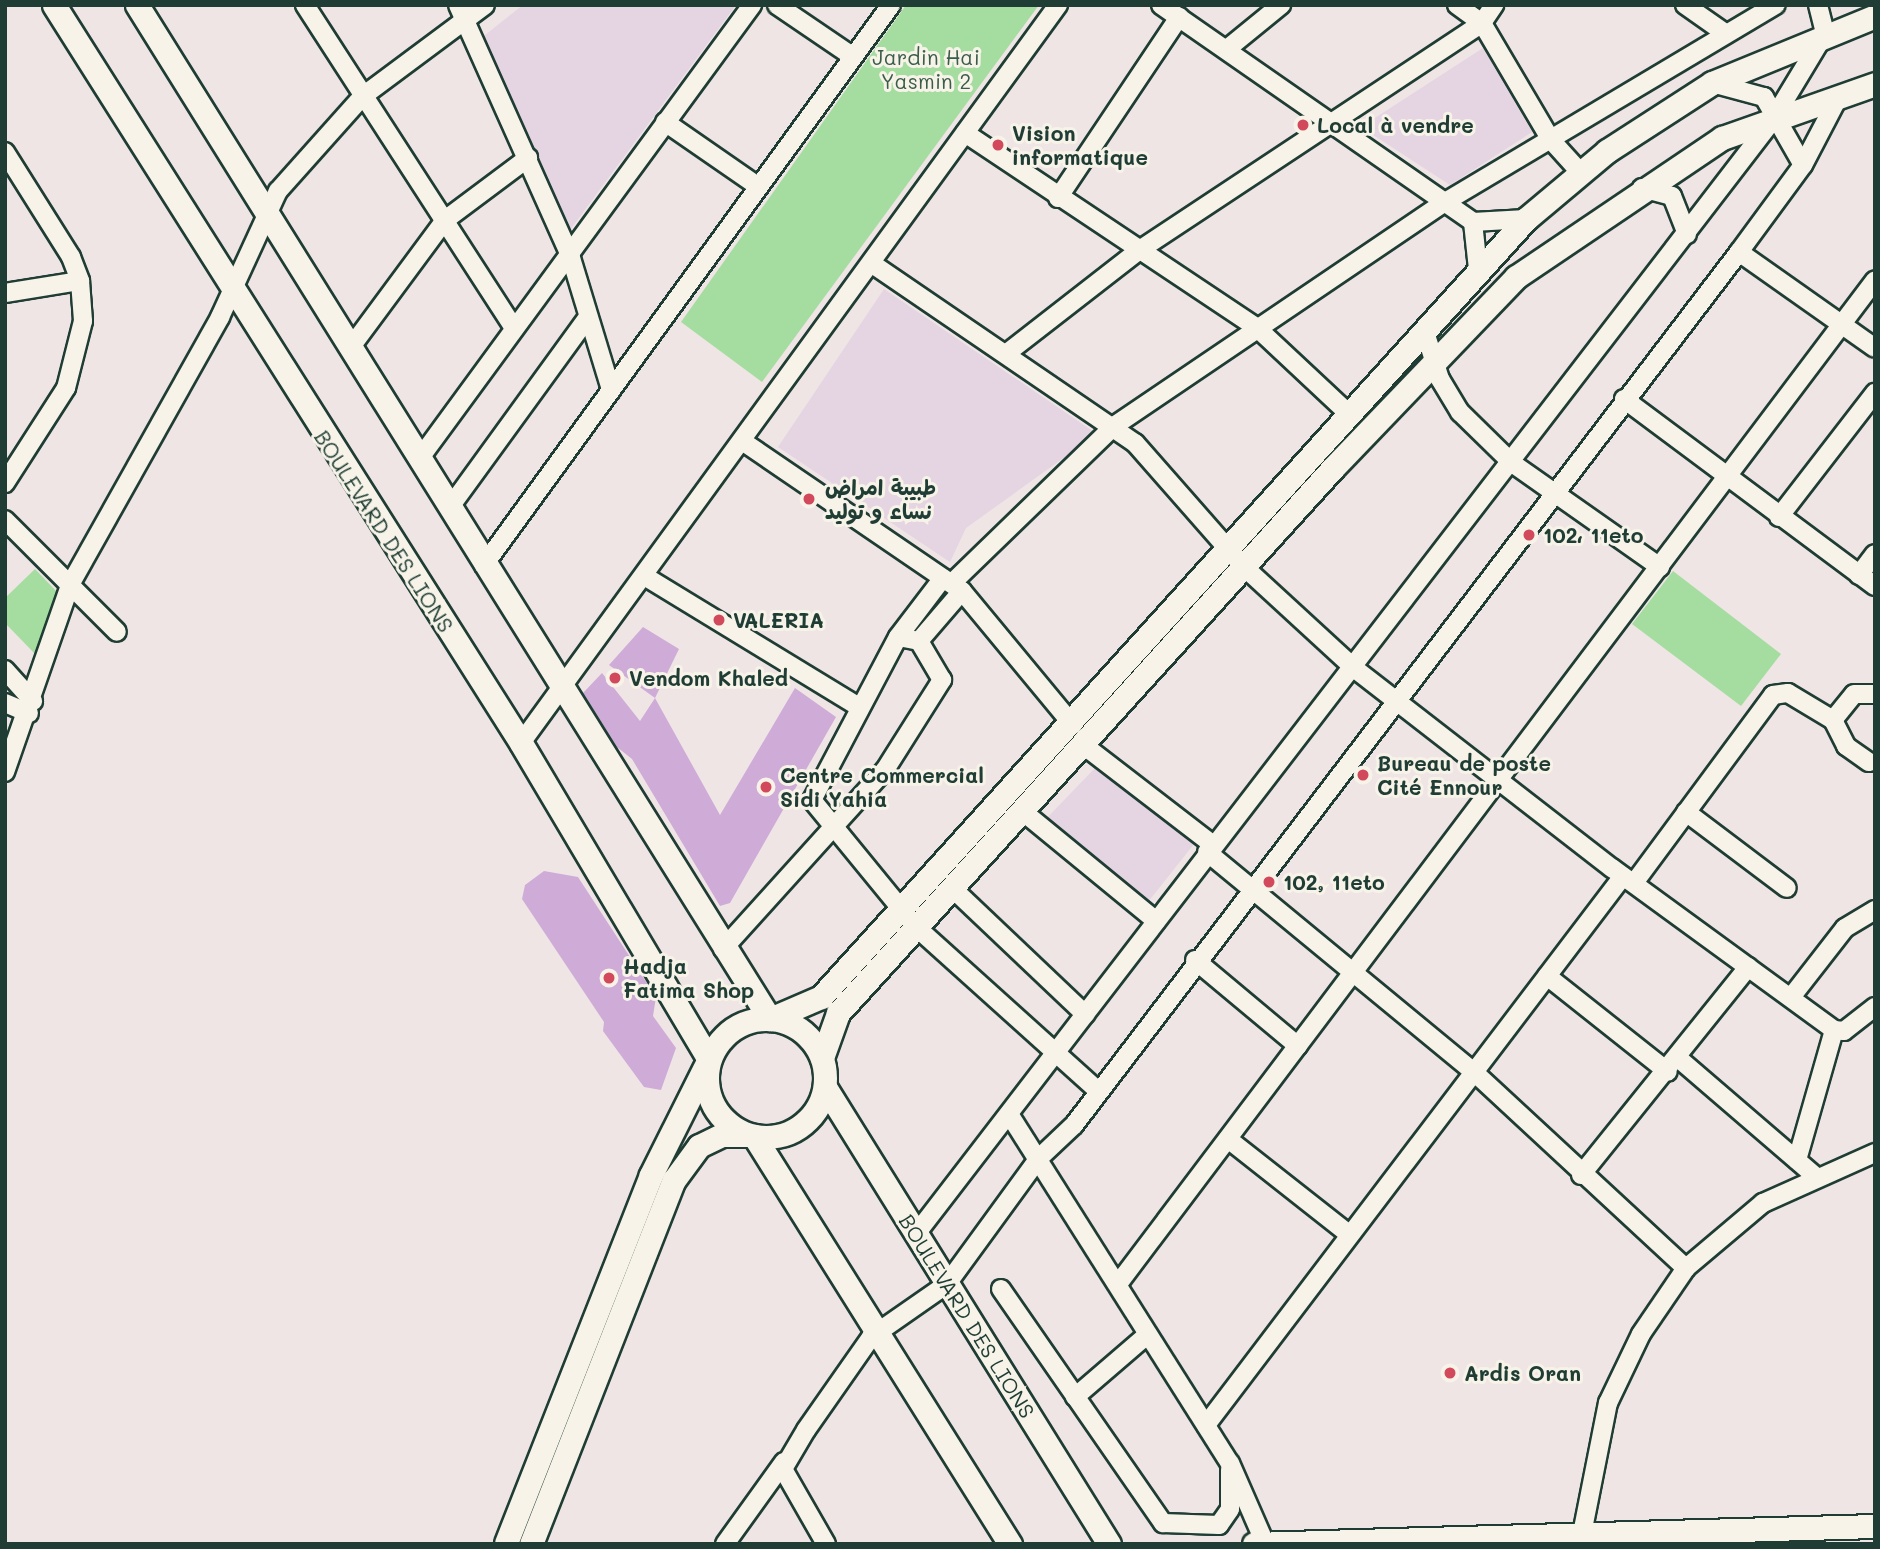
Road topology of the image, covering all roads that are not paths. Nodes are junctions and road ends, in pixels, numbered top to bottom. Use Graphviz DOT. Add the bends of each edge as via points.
graph roads {
  1 [pos="54,5"];
  2 [pos="138,5"];
  3 [pos="305,5"];
  4 [pos="485,5"];
  5 [pos="752,5"];
  6 [pos="778,5"];
  7 [pos="891,5"];
  8 [pos="1058,5"];
  9 [pos="1161,5"];
  10 [pos="1281,5"];
  11 [pos="1457,5"];
  12 [pos="1494,5"];
  13 [pos="1685,5"];
  14 [pos="1776,5"];
  15 [pos="1818,5"];
  16 [pos="461,13"];
  17 [pos="1875,16"];
  18 [pos="1179,17"];
  19 [pos="1482,23"];
  20 [pos="1726,33"];
  21 [pos="1825,33"];
  22 [pos="1227,48"];
  23 [pos="852,56"];
  24 [pos="1712,83"];
  25 [pos="1875,84"];
  26 [pos="363,96"];
  27 [pos="1839,96"];
  28 [pos="1772,121"];
  29 [pos="666,122"];
  30 [pos="1330,124"];
  31 [pos="965,133"];
  32 [pos="1551,140"];
  33 [pos="5,152"];
  34 [pos="528,159"];
  35 [pos="1803,165"];
  36 [pos="1580,172"];
  37 [pos="756,185"];
  38 [pos="1642,188"];
  39 [pos="1058,198"];
  40 [pos="1445,202"];
  41 [pos="268,216"];
  42 [pos="445,219"];
  43 [pos="1526,219"];
  44 [pos="1473,222"];
  45 [pos="1687,234"];
  46 [pos="1138,251"];
  47 [pos="1739,252"];
  48 [pos="571,258"];
  49 [pos="871,262"];
  50 [pos="1478,269"];
  51 [pos="1875,280"];
  52 [pos="80,281"];
  53 [pos="231,292"];
  54 [pos="5,293"];
  55 [pos="587,317"];
  56 [pos="1842,324"];
  57 [pos="513,327"];
  58 [pos="1256,327"];
  59 [pos="1425,332"];
  60 [pos="351,347"];
  61 [pos="1875,348"];
  62 [pos="1007,353"];
  63 [pos="1433,360"];
  64 [pos="611,390"];
  65 [pos="1875,393"];
  66 [pos="1624,399"];
  67 [pos="1350,415"];
  68 [pos="1114,426"];
  69 [pos="742,441"];
  70 [pos="421,458"];
  71 [pos="1512,463"];
  72 [pos="1726,479"];
  73 [pos="5,483"];
  74 [pos="1553,494"];
  75 [pos="450,507"];
  76 [pos="1779,517"];
  77 [pos="5,520"];
  78 [pos="1875,554"];
  79 [pos="1237,558"];
  80 [pos="484,565"];
  81 [pos="1660,567"];
  82 [pos="1859,575"];
  83 [pos="646,577"];
  84 [pos="71,583"];
  85 [pos="952,584"];
  86 [pos="1875,586"];
  87 [pos="117,632"];
  88 [pos="898,637"];
  89 [pos="919,641"];
  90 [pos="1356,669"];
  91 [pos="5,670"];
  92 [pos="562,688"];
  93 [pos="1875,694"];
  94 [pos="1396,702"];
  95 [pos="5,703"];
  96 [pos="31,707"];
  97 [pos="859,707"];
  98 [pos="1833,720"];
  99 [pos="1077,735"];
  100 [pos="521,743"];
  101 [pos="1870,762"];
  102 [pos="5,772"];
  103 [pos="1500,781"];
  104 [pos="1021,810"];
  105 [pos="1686,813"];
  106 [pos="832,825"];
  107 [pos="1210,849"];
  108 [pos="1628,879"];
  109 [pos="951,887"];
  110 [pos="1787,888"];
  111 [pos="1249,889"];
  112 [pos="1875,910"];
  113 [pos="909,917"];
  114 [pos="1156,920"];
  115 [pos="723,949"];
  116 [pos="1195,960"];
  117 [pos="1748,967"];
  118 [pos="1355,972"];
  119 [pos="1547,976"];
  120 [pos="1792,996"];
  121 [pos="1875,1007"];
  122 [pos="1086,1014"];
  123 [pos="769,1019"];
  124 [pos="1834,1030"];
  125 [pos="1298,1046"];
  126 [pos="1057,1052"];
  127 [pos="822,1058"];
  128 [pos="709,1059"];
  129 [pos="1673,1065"];
  130 [pos="1474,1072"];
  131 [pos="825,1087"];
  132 [pos="1098,1091"];
  133 [pos="1009,1114"];
  134 [pos="750,1135"];
  135 [pos="1228,1139"];
  136 [pos="1875,1153"];
  137 [pos="1038,1158"];
  138 [pos="1797,1160"];
  139 [pos="1581,1175"];
  140 [pos="1814,1175"];
  141 [pos="916,1234"];
  142 [pos="1350,1236"];
  143 [pos="1686,1268"];
  144 [pos="947,1283"];
  145 [pos="1118,1284"];
  146 [pos="1001,1289"];
  147 [pos="879,1329"];
  148 [pos="1147,1335"];
  149 [pos="1075,1397"];
  150 [pos="1206,1425"];
  151 [pos="784,1462"];
  152 [pos="1230,1463"];
  153 [pos="1875,1526"];
  154 [pos="1581,1538"];
  155 [pos="1259,1542"];
  156 [pos="506,1544"];
  157 [pos="531,1544"];
  158 [pos="725,1544"];
  159 [pos="826,1544"];
  160 [pos="1010,1544"];
  161 [pos="1109,1544"];
  1 -- 53 [label="main road, BOULEVARD DES LIONS"];
  2 -- 41 [label="main road"];
  3 -- 26 [label="street"];
  4 -- 16 [label="street"];
  5 -- 29 [label="street"];
  6 -- 23 [label="street"];
  7 -- 23 [label="street"];
  8 -- 31 [label="street"];
  9 -- 18 [label="street"];
  10 -- 22 [label="street"];
  11 -- 19 [label="street"];
  12 -- 19 [label="street"];
  13 -- 20 [label="street"];
  14 -- 20 [label="street"];
  15 -- 21 [label="street"];
  16 -- 26 [label="street"];
  16 -- 34 [label="street"];
  17 -- 21 [label="main road"];
  18 -- 22 [label="street"];
  18 -- 39 [label="street"];
  19 -- 30 [label="street"];
  19 -- 32 [label="street"];
  20 -- 32 [label="street"];
  21 -- 24 [label="main road"];
  21 -- 28 [label="street"];
  22 -- 30 [label="street"];
  23 -- 37 [label="street"];
  24 -- 28 [label="street" via="1758,92"];
  24 -- 36 [label="main road"];
  25 -- 27 [label="main road"];
  26 -- 41 [label="street" via="289,175"];
  26 -- 42 [label="street"];
  27 -- 28 [label="main road"];
  27 -- 35 [label="street"];
  28 -- 35 [label="street"];
  28 -- 38 [label="main road" via="1722,138"];
  28 -- 45 [label="street"];
  29 -- 37 [label="street"];
  29 -- 48 [label="street"];
  30 -- 40 [label="street"];
  30 -- 46 [label="street"];
  31 -- 39 [label="street"];
  31 -- 49 [label="street"];
  32 -- 36 [label="street"];
  32 -- 40 [label="street"];
  33 -- 52 [label="street"];
  34 -- 42 [label="street"];
  34 -- 48 [label="street"];
  35 -- 47 [label="street"];
  36 -- 43 [label="main road"];
  37 -- 64 [label="street"];
  38 -- 45 [label="street" via="1672,196"];
  38 -- 63 [label="main road" via="1516,277"];
  39 -- 46 [label="street"];
  40 -- 44 [label="street"];
  40 -- 58 [label="street"];
  41 -- 53 [label="street"];
  41 -- 60 [label="main road"];
  42 -- 57 [label="street"];
  42 -- 60 [label="street"];
  43 -- 44 [label="street"];
  43 -- 50 [label="main road"];
  44 -- 50 [label="street"];
  45 -- 71 [label="street"];
  46 -- 58 [label="street"];
  46 -- 62 [label="street"];
  47 -- 56 [label="street"];
  47 -- 66 [label="street"];
  48 -- 55 [label="street"];
  48 -- 57 [label="street"];
  49 -- 62 [label="street"];
  49 -- 69 [label="street"];
  50 -- 59 [label="main road"];
  51 -- 56 [label="street"];
  52 -- 54 [label="street"];
  52 -- 73 [label="street" via="77,359 45,426"];
  53 -- 84 [label="street"];
  53 -- 100 [label="main road, BOULEVARD DES LIONS"];
  55 -- 64 [label="street"];
  55 -- 75 [label="street"];
  56 -- 61 [label="street"];
  56 -- 72 [label="street"];
  57 -- 70 [label="street"];
  58 -- 67 [label="street"];
  58 -- 68 [label="street"];
  59 -- 63 [label="street"];
  59 -- 67 [label="main road"];
  60 -- 70 [label="main road"];
  62 -- 68 [label="street"];
  63 -- 71 [label="street" via="1460,412"];
  63 -- 79 [label="main road"];
  64 -- 80 [label="street"];
  65 -- 76 [label="street"];
  66 -- 72 [label="street"];
  66 -- 74 [label="street"];
  67 -- 79 [label="main road"];
  68 -- 79 [label="street"];
  68 -- 85 [label="street"];
  69 -- 83 [label="street"];
  69 -- 85 [label="street"];
  70 -- 75 [label="main road"];
  71 -- 74 [label="street"];
  71 -- 90 [label="street"];
  72 -- 76 [label="street"];
  72 -- 81 [label="street"];
  74 -- 81 [label="street"];
  74 -- 94 [label="street"];
  75 -- 80 [label="main road"];
  76 -- 82 [label="street"];
  77 -- 84 [label="street"];
  78 -- 82 [label="street"];
  79 -- 90 [label="street"];
  79 -- 99 [label="main road"];
  80 -- 92 [label="main road"];
  81 -- 103 [label="street"];
  82 -- 86 [label="street"];
  83 -- 92 [label="street"];
  83 -- 97 [label="street"];
  84 -- 87 [label="street"];
  84 -- 96 [label="street"];
  85 -- 88 [label="street"];
  85 -- 89 [label="street"];
  85 -- 99 [label="street"];
  88 -- 89 [label="street"];
  88 -- 97 [label="street"];
  89 -- 106 [label="street" via="940,672 937,690 885,770"];
  90 -- 94 [label="street"];
  90 -- 107 [label="street"];
  91 -- 96 [label="street"];
  92 -- 100 [label="street"];
  92 -- 115 [label="main road"];
  93 -- 98 [label="street" via="1854,694"];
  94 -- 103 [label="street"];
  94 -- 111 [label="street"];
  95 -- 96 [label="street"];
  96 -- 102 [label="street"];
  97 -- 106 [label="street" via="812,791"];
  98 -- 101 [label="street" via="1846,746"];
  98 -- 105 [label="street" via="1788,693 1773,695"];
  99 -- 104 [label="main road"];
  99 -- 107 [label="street"];
  99 -- 113 [label="main road"];
  100 -- 128 [label="main road, BOULEVARD DES LIONS"];
  103 -- 108 [label="street"];
  103 -- 118 [label="street"];
  104 -- 109 [label="main road"];
  104 -- 114 [label="street"];
  105 -- 108 [label="street"];
  105 -- 110 [label="street"];
  106 -- 113 [label="street"];
  106 -- 115 [label="street"];
  107 -- 111 [label="street"];
  107 -- 114 [label="street"];
  108 -- 117 [label="street"];
  108 -- 119 [label="street"];
  109 -- 113 [label="main road"];
  109 -- 122 [label="street"];
  111 -- 116 [label="street"];
  111 -- 118 [label="street"];
  112 -- 120 [label="street" via="1845,928"];
  113 -- 123 [label="main road" via="821,997"];
  113 -- 126 [label="street"];
  113 -- 127 [label="main road" via="838,1013"];
  114 -- 122 [label="street"];
  115 -- 123 [label="main road"];
  116 -- 125 [label="street"];
  116 -- 132 [label="street"];
  117 -- 120 [label="street"];
  117 -- 129 [label="street"];
  118 -- 125 [label="street"];
  118 -- 130 [label="street"];
  119 -- 129 [label="street"];
  119 -- 130 [label="street"];
  120 -- 124 [label="street"];
  121 -- 124 [label="street" via="1843,1031"];
  122 -- 126 [label="street"];
  123 -- 127 [label="main road" via="801,1031"];
  123 -- 128 [label="main road" via="733,1029"];
  124 -- 138 [label="street"];
  125 -- 135 [label="street"];
  126 -- 132 [label="street"];
  126 -- 133 [label="street"];
  127 -- 131 [label="main road"];
  128 -- 134 [label="main road" via="710,1098 724,1121"];
  128 -- 156 [label="main road" via="651,1175"];
  129 -- 138 [label="street"];
  129 -- 139 [label="street"];
  130 -- 139 [label="street"];
  130 -- 142 [label="street"];
  131 -- 134 [label="main road" via="804,1124 779,1137"];
  131 -- 141 [label="main road, BOULEVARD DES LIONS"];
  132 -- 137 [label="street" via="1074,1125"];
  133 -- 137 [label="street"];
  133 -- 141 [label="street"];
  134 -- 147 [label="main road"];
  134 -- 157 [label="main road" via="722,1135 699,1146 674,1180"];
  135 -- 142 [label="street"];
  135 -- 145 [label="street"];
  136 -- 140 [label="street"];
  137 -- 144 [label="street"];
  137 -- 145 [label="street"];
  138 -- 140 [label="street"];
  139 -- 143 [label="street"];
  140 -- 143 [label="street" via="1737,1221"];
  141 -- 144 [label="main road, BOULEVARD DES LIONS"];
  142 -- 150 [label="street"];
  143 -- 154 [label="street" via="1640,1334 1613,1392"];
  144 -- 147 [label="street"];
  144 -- 161 [label="main road, BOULEVARD DES LIONS"];
  145 -- 148 [label="street"];
  146 -- 149 [label="street"];
  147 -- 151 [label="street"];
  147 -- 160 [label="main road"];
  148 -- 149 [label="street"];
  148 -- 150 [label="street"];
  149 -- 152 [label="street" via="1163,1523 1219,1525 1230,1509"];
  150 -- 152 [label="street"];
  151 -- 158 [label="street"];
  151 -- 159 [label="street" via="785,1476"];
  152 -- 155 [label="street"];
  153 -- 154 [label="main road"];
  154 -- 155 [label="main road"];
}
